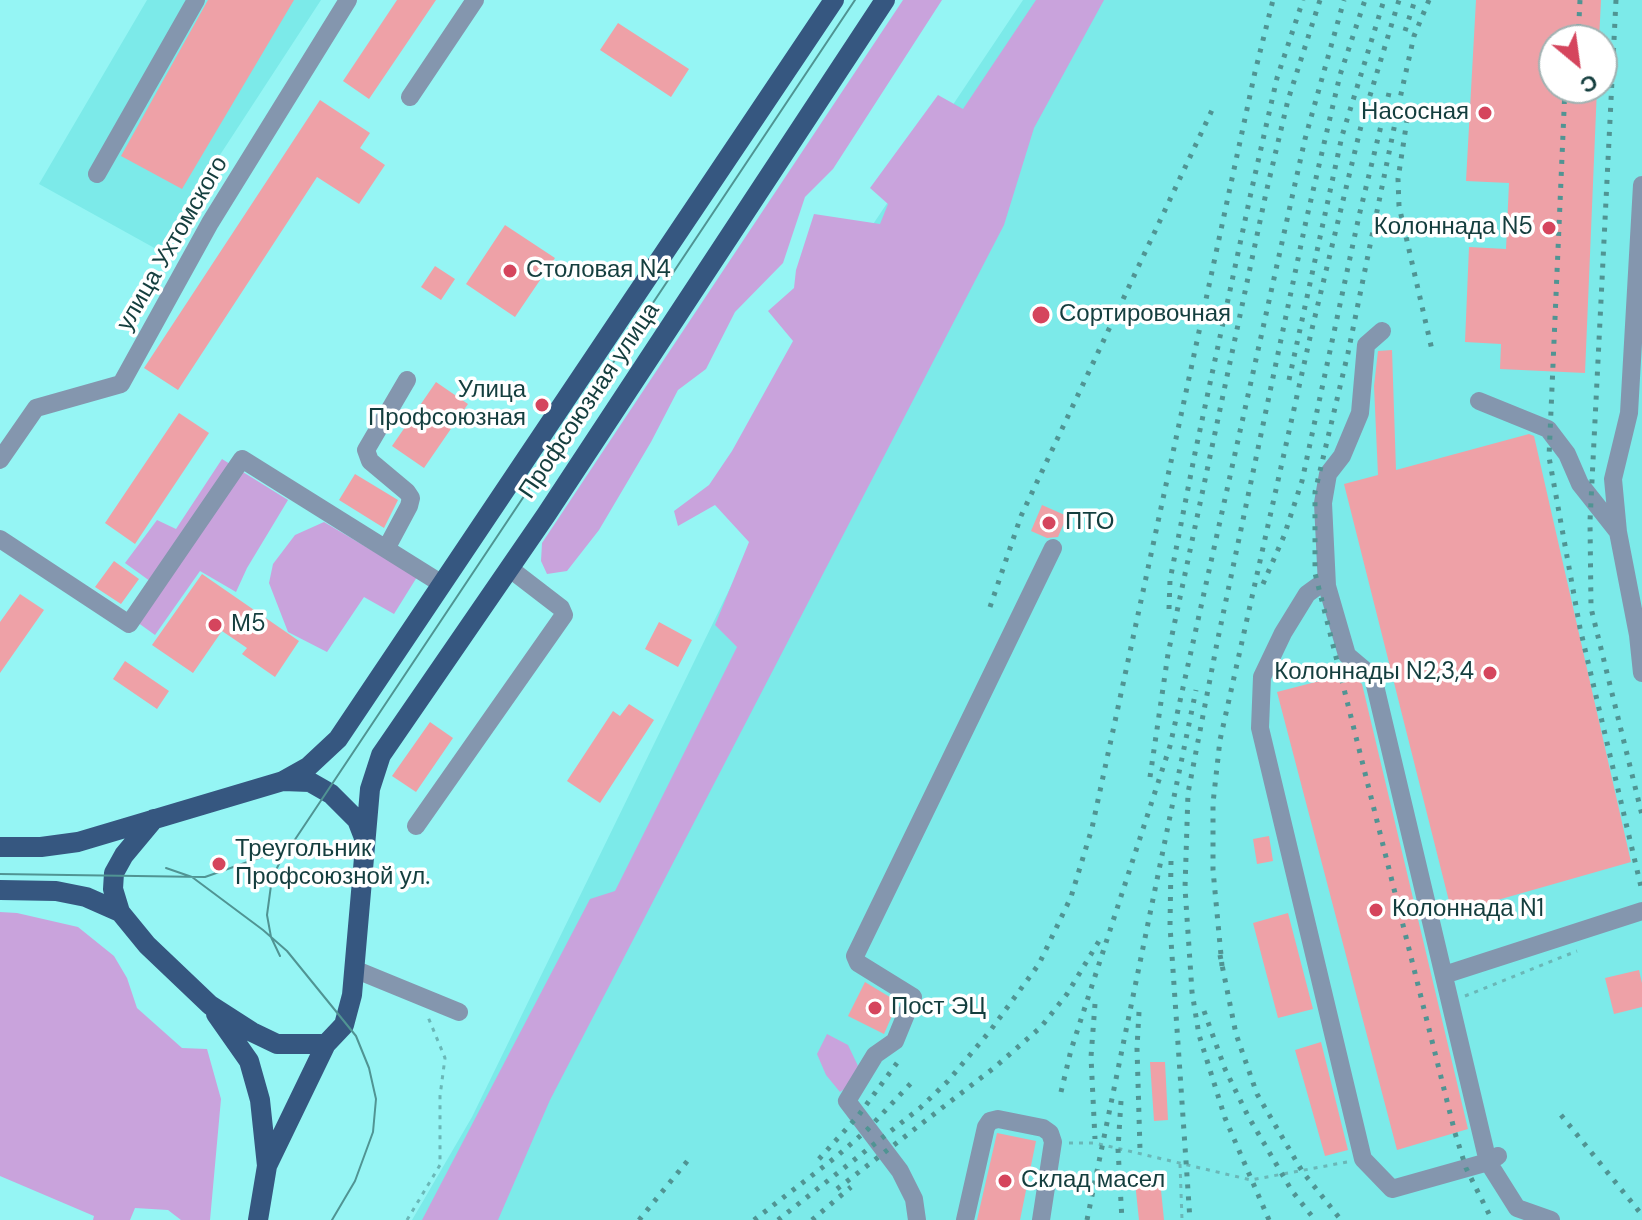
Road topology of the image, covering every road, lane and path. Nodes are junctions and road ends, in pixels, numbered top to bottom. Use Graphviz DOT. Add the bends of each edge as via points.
graph roads {
  1 [pos="196,0"];
  2 [pos="348,0"];
  3 [pos="475,0"];
  4 [pos="834,0"];
  5 [pos="885,0"];
  6 [pos="410,97"];
  7 [pos="97,174"];
  8 [pos="1642,185"];
  9 [pos="1382,331"];
  10 [pos="407,380"];
  11 [pos="1479,401"];
  12 [pos="0,460"];
  13 [pos="1618,532"];
  14 [pos="0,539"];
  15 [pos="1053,548"];
  16 [pos="386,549"];
  17 [pos="509,568"];
  18 [pos="442,584"];
  19 [pos="1327,586"];
  20 [pos="1642,673"];
  21 [pos="283,781"];
  22 [pos="154,819"];
  23 [pos="416,826"];
  24 [pos="364,840"];
  25 [pos="0,847"];
  26 [pos="0,890"];
  27 [pos="1642,911"];
  28 [pos="120,912"];
  29 [pos="1580,949"];
  30 [pos="354,969"];
  31 [pos="1444,975"];
  32 [pos="419,996"];
  33 [pos="1456,1000"];
  34 [pos="210,1005"];
  35 [pos="459,1012"];
  36 [pos="326,1044"];
  37 [pos="1053,1142"];
  38 [pos="1363,1159"];
  39 [pos="1493,1159"];
  40 [pos="1180,1164"];
  41 [pos="267,1166"];
  42 [pos="258,1220"];
  43 [pos="407,1220"];
  44 [pos="917,1220"];
  45 [pos="965,1220"];
  46 [pos="1041,1220"];
  47 [pos="1182,1220"];
  48 [pos="1551,1220"];
  1 -- 7 [label="street"];
  2 -- 12 [label="street, улица Ухтомского" via="210,223 121,384 36,408"];
  3 -- 6 [label="street"];
  4 -- 18 [label="main road, Профсоюзная улица"];
  5 -- 17 [label="main road, Профсоюзная улица"];
  8 -- 13 [label="street" via="1629,413 1613,479"];
  9 -- 19 [label="street" via="1366,345 1360,413 1342,456 1328,474 1323,503"];
  10 -- 16 [label="street" via="366,450 370,461 411,498"];
  11 -- 13 [label="street" via="1548,429 1580,484"];
  13 -- 20 [label="street"];
  14 -- 16 [label="street" via="129,624 242,459"];
  15 -- 44 [label="street" via="855,956 913,997 895,1041 875,1055 847,1101 900,1171 914,1199"];
  16 -- 18 [label="street"];
  17 -- 23 [label="street" via="564,615"];
  17 -- 24 [label="main road, Профсоюзная улица" via="381,755 370,789"];
  18 -- 21 [label="main road, Профсоюзная улица" via="338,739 308,767"];
  19 -- 31 [label="street" via="1347,655 1373,677"];
  19 -- 38 [label="street" via="1307,594 1262,677 1260,728"];
  21 -- 22 [label="main road"];
  21 -- 24 [label="main road" via="310,782 331,794 357,820"];
  22 -- 25 [label="main road" via="78,842"];
  22 -- 28 [label="main road" via="114,873"];
  24 -- 30 [label="main road"];
  26 -- 28 [label="main road" via="56,891"];
  27 -- 31 [label="street"];
  28 -- 34 [label="main road"];
  29 -- 33 [label="path"];
  30 -- 32 [label="street"];
  30 -- 36 [label="main road" via="344,1025"];
  31 -- 39 [label="street"];
  32 -- 35 [label="street"];
  32 -- 43 [label="path" via="445,1058 440,1165"];
  34 -- 36 [label="main road" via="277,1044"];
  34 -- 41 [label="main road" via="249,1061 260,1100"];
  36 -- 41 [label="main road"];
  37 -- 40 [label="path" via="1095,1143"];
  37 -- 45 [label="street" via="1043,1128 990,1121"];
  37 -- 46 [label="street"];
  38 -- 39 [label="street" via="1392,1189"];
  38 -- 40 [label="path" via="1262,1180"];
  39 -- 48 [label="street" via="1517,1208"];
  40 -- 47 [label="path"];
  41 -- 42 [label="main road"];
}
